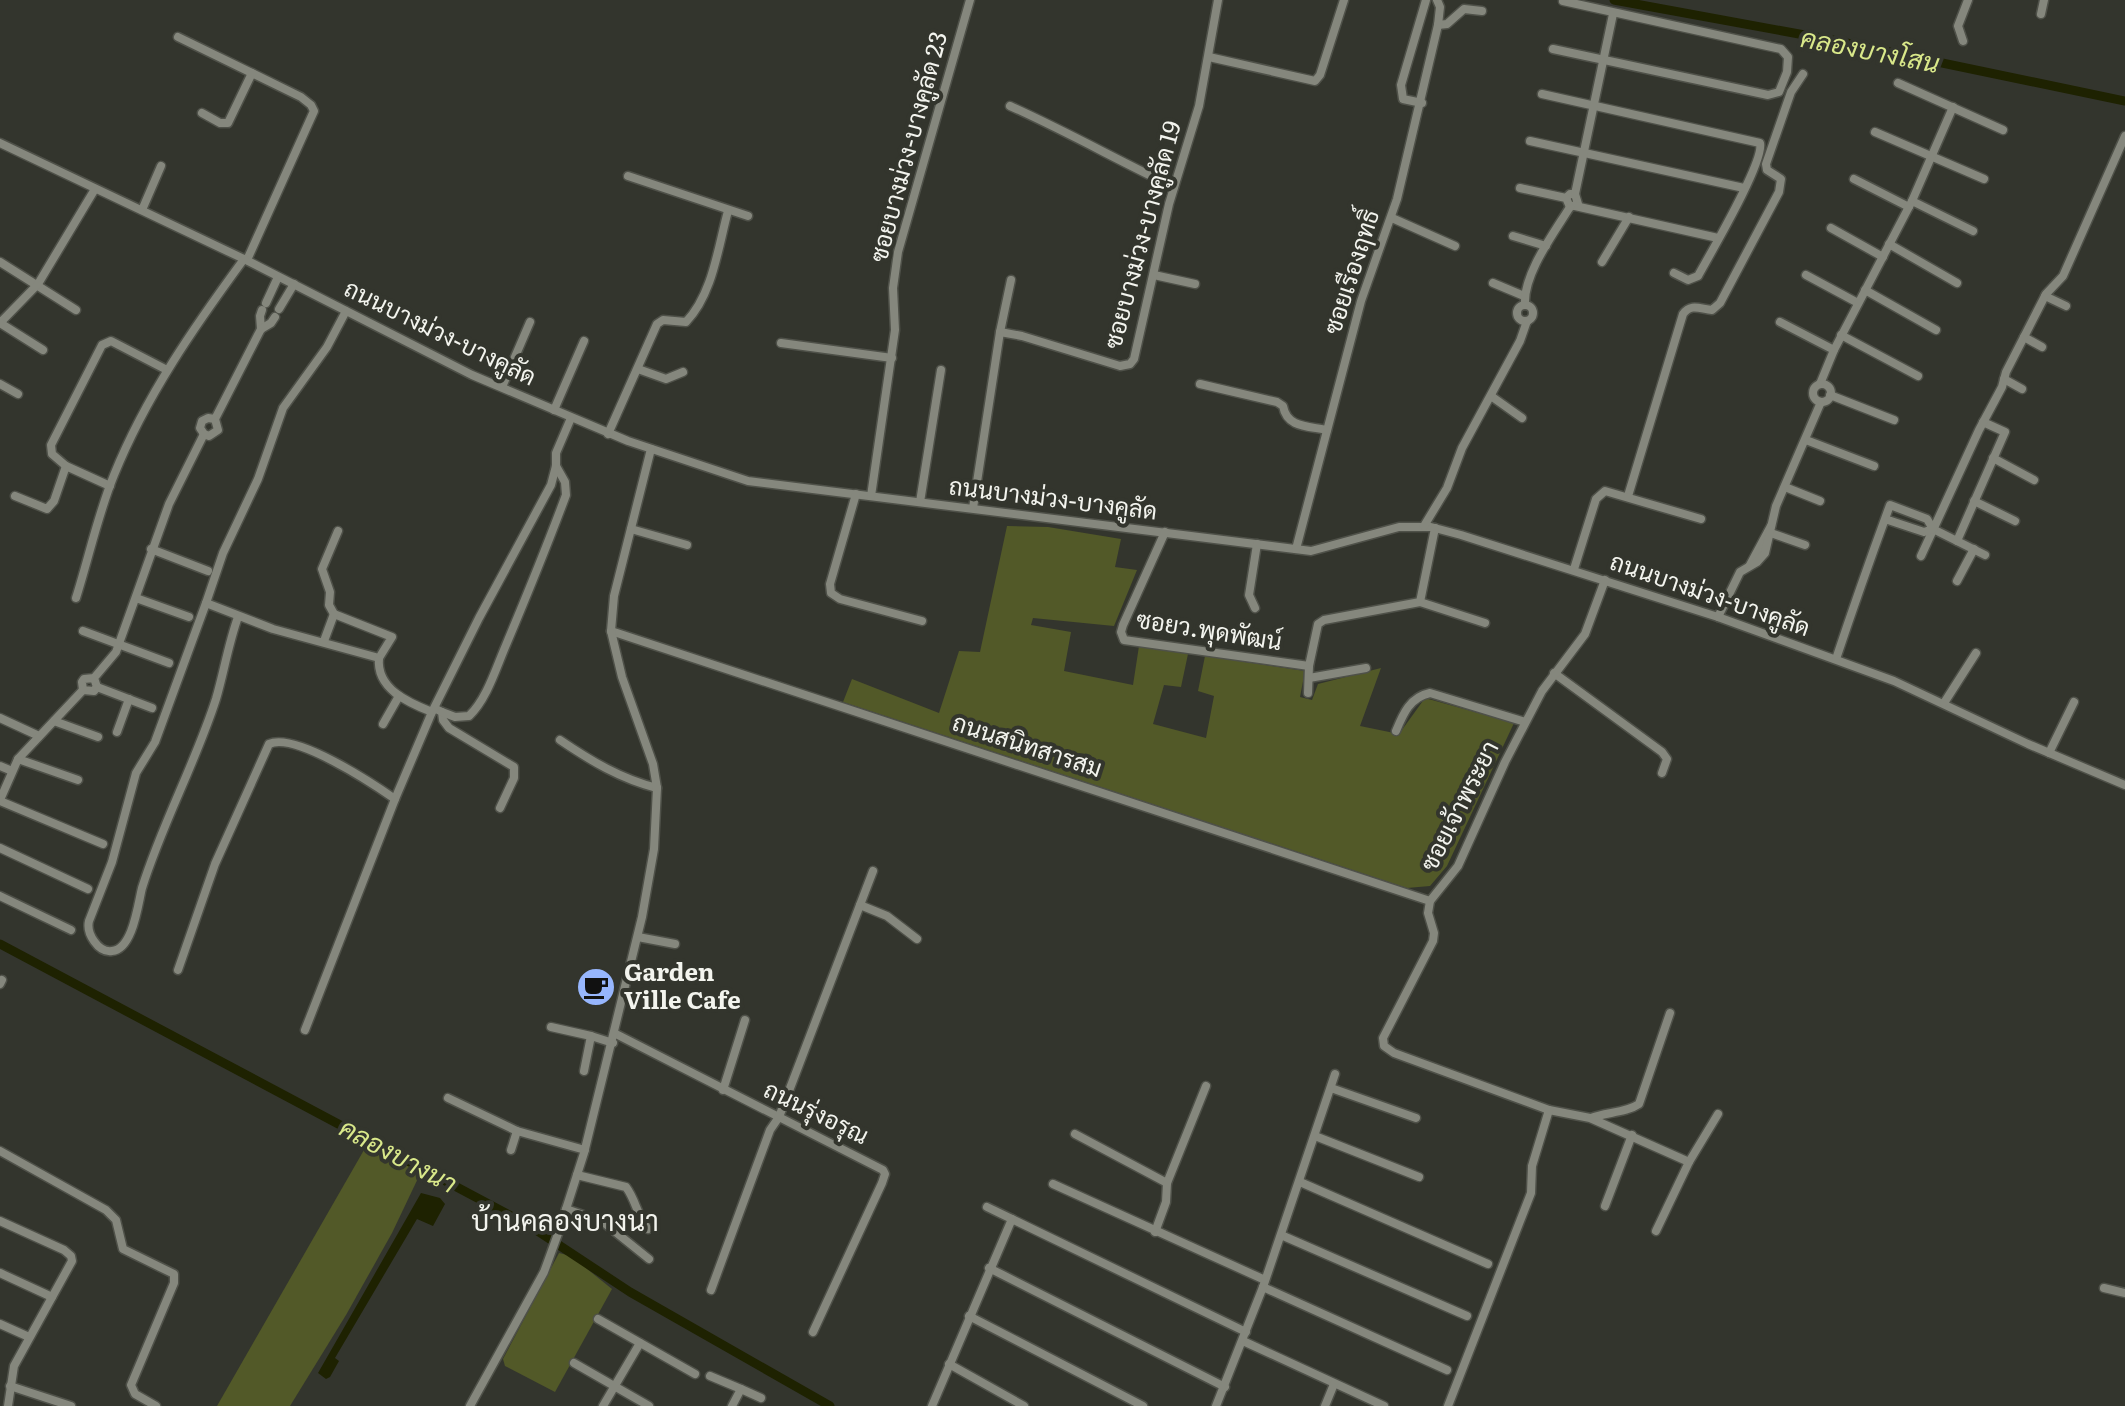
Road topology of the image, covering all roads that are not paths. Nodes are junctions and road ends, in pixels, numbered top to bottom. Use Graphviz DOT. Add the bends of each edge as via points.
graph roads {
  1 [pos="970,0"];
  2 [pos="1218,0"];
  3 [pos="1344,0"];
  4 [pos="1426,0"];
  5 [pos="1968,0"];
  6 [pos="2044,0"];
  7 [pos="1563,1"];
  8 [pos="1438,3"];
  9 [pos="1482,11"];
  10 [pos="1613,14"];
  11 [pos="2041,14"];
  12 [pos="1438,25"];
  13 [pos="178,37"];
  14 [pos="1963,41"];
  15 [pos="1553,49"];
  16 [pos="1209,57"];
  17 [pos="1603,60"];
  18 [pos="252,73"];
  19 [pos="1803,74"];
  20 [pos="1898,83"];
  21 [pos="1542,94"];
  22 [pos="1422,103"];
  23 [pos="1010,106"];
  24 [pos="1593,106"];
  25 [pos="1953,107"];
  26 [pos="202,113"];
  27 [pos="2003,130"];
  28 [pos="1875,132"];
  29 [pos="2125,136"];
  30 [pos="1530,141"];
  31 [pos="0,143"];
  32 [pos="1584,153"];
  33 [pos="1931,156"];
  34 [pos="161,166"];
  35 [pos="628,176"];
  36 [pos="1854,179"];
  37 [pos="1984,179"];
  38 [pos="1174,187"];
  39 [pos="1520,188"];
  40 [pos="1744,188"];
  41 [pos="95,189"];
  42 [pos="1571,201"];
  43 [pos="1910,204"];
  44 [pos="142,210"];
  45 [pos="728,211"];
  46 [pos="748,216"];
  47 [pos="1629,217"];
  48 [pos="1392,218"];
  49 [pos="1831,228"];
  50 [pos="1973,231"];
  51 [pos="1513,236"];
  52 [pos="1718,238"];
  53 [pos="1889,244"];
  54 [pos="1455,246"];
  55 [pos="1546,246"];
  56 [pos="1883,257"];
  57 [pos="245,260"];
  58 [pos="0,262"];
  59 [pos="1602,262"];
  60 [pos="1674,273"];
  61 [pos="1154,275"];
  62 [pos="1806,275"];
  63 [pos="278,277"];
  64 [pos="1011,280"];
  65 [pos="1493,283"];
  66 [pos="1957,283"];
  67 [pos="38,284"];
  68 [pos="294,284"];
  69 [pos="1195,284"];
  70 [pos="1865,290"];
  71 [pos="2045,296"];
  72 [pos="1525,300"];
  73 [pos="1858,303"];
  74 [pos="2066,306"];
  75 [pos="76,310"];
  76 [pos="346,311"];
  77 [pos="530,322"];
  78 [pos="1780,322"];
  79 [pos="0,323"];
  80 [pos="261,329"];
  81 [pos="1936,330"];
  82 [pos="1000,332"];
  83 [pos="1841,335"];
  84 [pos="2024,337"];
  85 [pos="584,341"];
  86 [pos="781,343"];
  87 [pos="2042,347"];
  88 [pos="43,350"];
  89 [pos="1834,350"];
  90 [pos="892,358"];
  91 [pos="638,369"];
  92 [pos="167,370"];
  93 [pos="941,370"];
  94 [pos="683,372"];
  95 [pos="1918,376"];
  96 [pos="2004,379"];
  97 [pos="0,384"];
  98 [pos="1200,384"];
  99 [pos="1820,384"];
  100 [pos="502,387"];
  101 [pos="2022,389"];
  102 [pos="18,394"];
  103 [pos="1830,395"];
  104 [pos="1491,396"];
  105 [pos="1821,402"];
  106 [pos="554,410"];
  107 [pos="571,418"];
  108 [pos="1522,418"];
  109 [pos="1894,420"];
  110 [pos="1983,422"];
  111 [pos="1327,430"];
  112 [pos="608,434"];
  113 [pos="1806,440"];
  114 [pos="651,449"];
  115 [pos="1993,458"];
  116 [pos="66,466"];
  117 [pos="556,466"];
  118 [pos="1874,466"];
  119 [pos="2034,480"];
  120 [pos="110,486"];
  121 [pos="1785,487"];
  122 [pos="856,494"];
  123 [pos="15,496"];
  124 [pos="871,496"];
  125 [pos="1628,496"];
  126 [pos="1820,501"];
  127 [pos="1974,501"];
  128 [pos="920,502"];
  129 [pos="973,508"];
  130 [pos="1701,519"];
  131 [pos="1885,519"];
  132 [pos="2015,521"];
  133 [pos="1424,526"];
  134 [pos="1435,528"];
  135 [pos="631,529"];
  136 [pos="1933,529"];
  137 [pos="1770,530"];
  138 [pos="338,531"];
  139 [pos="1165,532"];
  140 [pos="1957,541"];
  141 [pos="1257,544"];
  142 [pos="687,545"];
  143 [pos="1805,545"];
  144 [pos="151,549"];
  145 [pos="1296,549"];
  146 [pos="1974,549"];
  147 [pos="1985,555"];
  148 [pos="1921,556"];
  149 [pos="1574,569"];
  150 [pos="208,571"];
  151 [pos="1605,580"];
  152 [pos="1957,581"];
  153 [pos="76,598"];
  154 [pos="136,598"];
  155 [pos="1420,602"];
  156 [pos="206,603"];
  157 [pos="1255,608"];
  158 [pos="334,614"];
  159 [pos="189,617"];
  160 [pos="238,617"];
  161 [pos="1718,617"];
  162 [pos="922,621"];
  163 [pos="1485,623"];
  164 [pos="83,631"];
  165 [pos="611,631"];
  166 [pos="324,641"];
  167 [pos="119,644"];
  168 [pos="1976,653"];
  169 [pos="379,658"];
  170 [pos="1836,659"];
  171 [pos="169,663"];
  172 [pos="1309,666"];
  173 [pos="1366,668"];
  174 [pos="1554,673"];
  175 [pos="1309,678"];
  176 [pos="95,682"];
  177 [pos="1308,693"];
  178 [pos="399,696"];
  179 [pos="129,699"];
  180 [pos="2074,702"];
  181 [pos="1944,703"];
  182 [pos="152,708"];
  183 [pos="436,711"];
  184 [pos="0,718"];
  185 [pos="54,721"];
  186 [pos="1525,722"];
  187 [pos="383,724"];
  188 [pos="1396,731"];
  189 [pos="117,732"];
  190 [pos="39,736"];
  191 [pos="98,737"];
  192 [pos="560,740"];
  193 [pos="2049,753"];
  194 [pos="18,759"];
  195 [pos="0,766"];
  196 [pos="12,771"];
  197 [pos="1662,773"];
  198 [pos="78,780"];
  199 [pos="2125,785"];
  200 [pos="657,788"];
  201 [pos="395,799"];
  202 [pos="0,800"];
  203 [pos="500,808"];
  204 [pos="103,844"];
  205 [pos="0,848"];
  206 [pos="873,871"];
  207 [pos="88,889"];
  208 [pos="0,896"];
  209 [pos="1430,901"];
  210 [pos="860,905"];
  211 [pos="71,930"];
  212 [pos="638,937"];
  213 [pos="917,939"];
  214 [pos="675,944"];
  215 [pos="178,970"];
  216 [pos="1670,1013"];
  217 [pos="745,1020"];
  218 [pos="551,1027"];
  219 [pos="305,1030"];
  220 [pos="591,1036"];
  221 [pos="613,1038"];
  222 [pos="584,1071"];
  223 [pos="1335,1074"];
  224 [pos="1206,1086"];
  225 [pos="1331,1088"];
  226 [pos="723,1090"];
  227 [pos="448,1098"];
  228 [pos="1549,1110"];
  229 [pos="1718,1114"];
  230 [pos="779,1117"];
  231 [pos="1416,1118"];
  232 [pos="1590,1118"];
  233 [pos="517,1131"];
  234 [pos="1075,1134"];
  235 [pos="1632,1135"];
  236 [pos="1315,1136"];
  237 [pos="511,1150"];
  238 [pos="585,1150"];
  239 [pos="0,1151"];
  240 [pos="1689,1162"];
  241 [pos="577,1175"];
  242 [pos="1419,1177"];
  243 [pos="1300,1182"];
  244 [pos="1167,1183"];
  245 [pos="1053,1184"];
  246 [pos="1605,1206"];
  247 [pos="987,1207"];
  248 [pos="566,1209"];
  249 [pos="1012,1219"];
  250 [pos="0,1221"];
  251 [pos="648,1229"];
  252 [pos="1656,1231"];
  253 [pos="1155,1232"];
  254 [pos="1281,1235"];
  255 [pos="649,1259"];
  256 [pos="1488,1264"];
  257 [pos="989,1268"];
  258 [pos="0,1273"];
  259 [pos="1264,1284"];
  260 [pos="2104,1288"];
  261 [pos="711,1290"];
  262 [pos="2125,1293"];
  263 [pos="52,1297"];
  264 [pos="969,1316"];
  265 [pos="1467,1316"];
  266 [pos="598,1319"];
  267 [pos="0,1324"];
  268 [pos="813,1332"];
  269 [pos="29,1337"];
  270 [pos="1244,1337"];
  271 [pos="640,1343"];
  272 [pos="574,1363"];
  273 [pos="949,1364"];
  274 [pos="1447,1370"];
  275 [pos="0,1374"];
  276 [pos="695,1374"];
  277 [pos="710,1376"];
  278 [pos="10,1382"];
  279 [pos="1334,1384"];
  280 [pos="615,1386"];
  281 [pos="1225,1387"];
  282 [pos="741,1389"];
  283 [pos="761,1398"];
  284 [pos="8,1406"];
  285 [pos="71,1406"];
  286 [pos="156,1406"];
  287 [pos="470,1406"];
  288 [pos="603,1406"];
  289 [pos="649,1406"];
  290 [pos="732,1406"];
  291 [pos="932,1406"];
  292 [pos="1024,1406"];
  293 [pos="1143,1406"];
  294 [pos="1216,1406"];
  295 [pos="1325,1406"];
  296 [pos="1384,1406"];
  297 [pos="1448,1406"];
  1 -- 90 [label="street, ซอยบางม่วง-บางคูลัด 23" via="898,252"];
  2 -- 16 [label="street, ซอยบางม่วง-บางคูลัด 19"];
  3 -- 16 [label="street" via="1315,81"];
  4 -- 22 [label="street" via="1401,85 1403,99"];
  5 -- 14 [label="street" via="1958,26"];
  6 -- 11 [label="street"];
  7 -- 10 [label="street"];
  8 -- 12 [label="street, ซอยเรืองฤทธิ์"];
  9 -- 12 [label="street" via="1464,9"];
  10 -- 17 [label="street"];
  10 -- 17 [label="street" via="1781,49 1788,57 1787,72 1779,92 1768,95"];
  12 -- 22 [label="street, ซอยเรืองฤทธิ์"];
  13 -- 18 [label="street"];
  15 -- 17 [label="street"];
  16 -- 38 [label="street, ซอยบางม่วง-บางคูลัด 19"];
  17 -- 24 [label="street"];
  18 -- 26 [label="street" via="228,123"];
  18 -- 57 [label="street" via="301,97 314,111"];
  19 -- 125 [label="street" via="1791,92 1766,164 1781,179 1779,192 1720,303 1712,310 1689,307 1683,314"];
  20 -- 25 [label="street"];
  21 -- 24 [label="street"];
  22 -- 48 [label="street, ซอยเรืองฤทธิ์"];
  23 -- 38 [label="street"];
  24 -- 32 [label="street"];
  24 -- 40 [label="street" via="1757,141 1762,151"];
  25 -- 27 [label="street"];
  25 -- 33 [label="street"];
  28 -- 33 [label="street"];
  29 -- 71 [label="street" via="2063,276"];
  30 -- 32 [label="street"];
  31 -- 41 [label="street, ถนนบางม่วง-บางคูลัด"];
  32 -- 40 [label="street"];
  32 -- 42 [label="street"];
  33 -- 37 [label="street"];
  33 -- 43 [label="street"];
  34 -- 44 [label="street"];
  35 -- 45 [label="street"];
  36 -- 43 [label="street"];
  38 -- 61 [label="street, ซอยบางม่วง-บางคูลัด 19"];
  39 -- 42 [label="street"];
  40 -- 52 [label="street"];
  41 -- 44 [label="street, ถนนบางม่วง-บางคูลัด"];
  41 -- 67 [label="street"];
  42 -- 47 [label="street"];
  42 -- 55 [label="street"];
  43 -- 50 [label="street"];
  43 -- 53 [label="street"];
  44 -- 57 [label="street, ถนนบางม่วง-บางคูลัด"];
  45 -- 46 [label="street"];
  45 -- 91 [label="street" via="696,310 686,322 659,322"];
  47 -- 52 [label="street"];
  47 -- 59 [label="street"];
  48 -- 54 [label="street"];
  48 -- 111 [label="street, ซอยเรืองฤทธิ์" via="1361,301"];
  49 -- 56 [label="street"];
  51 -- 55 [label="street"];
  52 -- 60 [label="street" via="1695,278"];
  53 -- 56 [label="street"];
  53 -- 66 [label="street"];
  55 -- 72 [label="street"];
  56 -- 70 [label="street"];
  57 -- 63 [label="street, ถนนบางม่วง-บางคูลัด"];
  57 -- 92 [label="street"];
  58 -- 67 [label="street"];
  61 -- 69 [label="street"];
  61 -- 82 [label="street, ซอยบางม่วง-บางคูลัด 19" via="1139,344 1125,366"];
  62 -- 73 [label="street"];
  63 -- 68 [label="street, ถนนบางม่วง-บางคูลัด"];
  63 -- 80 [label="street" via="260,316"];
  64 -- 82 [label="street"];
  65 -- 72 [label="street"];
  67 -- 75 [label="street"];
  67 -- 79 [label="street"];
  68 -- 76 [label="street, ถนนบางม่วง-บางคูลัด"];
  68 -- 80 [label="street" via="271,323"];
  70 -- 73 [label="street"];
  70 -- 81 [label="street"];
  71 -- 74 [label="street"];
  71 -- 84 [label="street"];
  72 -- 104 [label="street" via="1517,316 1527,321 1520,341"];
  73 -- 83 [label="street"];
  76 -- 100 [label="street, ถนนบางม่วง-บางคูลัด"];
  76 -- 156 [label="street" via="283,408"];
  77 -- 100 [label="street"];
  78 -- 89 [label="street"];
  79 -- 88 [label="street"];
  80 -- 144 [label="street" via="215,419 215,435 204,434"];
  82 -- 129 [label="street"];
  83 -- 89 [label="street"];
  83 -- 95 [label="street"];
  84 -- 87 [label="street"];
  84 -- 96 [label="street"];
  85 -- 106 [label="street"];
  86 -- 90 [label="street"];
  89 -- 99 [label="street"];
  90 -- 124 [label="street, ซอยบางม่วง-บางคูลัด 23"];
  91 -- 94 [label="street" via="666,379"];
  91 -- 112 [label="street"];
  92 -- 116 [label="street" via="111,341 102,345 51,445 52,454"];
  92 -- 120 [label="street"];
  93 -- 128 [label="street"];
  96 -- 101 [label="street"];
  96 -- 110 [label="street"];
  97 -- 102 [label="street"];
  98 -- 111 [label="street" via="1277,402 1293,423"];
  99 -- 103 [label="street"];
  99 -- 105 [label="street" via="1813,393"];
  100 -- 106 [label="street, ถนนบางม่วง-บางคูลัด"];
  103 -- 105 [label="street"];
  103 -- 109 [label="street"];
  104 -- 108 [label="street"];
  104 -- 133 [label="street"];
  105 -- 113 [label="street"];
  106 -- 107 [label="street, ถนนบางม่วง-บางคูลัด"];
  107 -- 112 [label="street, ถนนบางม่วง-บางคูลัด"];
  107 -- 117 [label="street"];
  110 -- 115 [label="street" via="2005,432"];
  110 -- 136 [label="street"];
  111 -- 145 [label="street, ซอยเรืองฤทธิ์"];
  112 -- 114 [label="street, ถนนบางม่วง-บางคูลัด"];
  113 -- 118 [label="street"];
  113 -- 121 [label="street"];
  114 -- 122 [label="street, ถนนบางม่วง-บางคูลัด" via="748,481"];
  114 -- 135 [label="street"];
  115 -- 119 [label="street"];
  115 -- 127 [label="street"];
  116 -- 120 [label="street"];
  116 -- 123 [label="street" via="47,509"];
  117 -- 183 [label="street"];
  117 -- 183 [label="street" via="566,495 476,709 469,716 455,717"];
  120 -- 153 [label="street"];
  121 -- 126 [label="street"];
  121 -- 137 [label="street"];
  122 -- 124 [label="street, ถนนบางม่วง-บางคูลัด"];
  122 -- 162 [label="street" via="831,593"];
  124 -- 128 [label="street, ถนนบางม่วง-บางคูลัด"];
  125 -- 130 [label="street"];
  125 -- 149 [label="street" via="1599,494"];
  127 -- 132 [label="street"];
  127 -- 140 [label="street"];
  128 -- 129 [label="street, ถนนบางม่วง-บางคูลัด"];
  129 -- 139 [label="street, ถนนบางม่วง-บางคูลัด"];
  131 -- 136 [label="street" via="1924,532"];
  131 -- 136 [label="street" via="1890,505 1927,519"];
  131 -- 170 [label="street"];
  133 -- 134 [label="street, ถนนบางม่วง-บางคูลัด"];
  133 -- 145 [label="street, ถนนบางม่วง-บางคูลัด" via="1399,527 1311,551"];
  134 -- 149 [label="street, ถนนบางม่วง-บางคูลัด"];
  134 -- 155 [label="street"];
  135 -- 142 [label="street"];
  135 -- 165 [label="street"];
  136 -- 140 [label="street"];
  136 -- 148 [label="street"];
  137 -- 143 [label="street"];
  137 -- 161 [label="street" via="1765,553 1735,579"];
  138 -- 158 [label="street" via="322,569"];
  139 -- 141 [label="street, ถนนบางม่วง-บางคูลัด"];
  139 -- 172 [label="street, ซอยว.พุดพัฒน์" via="1123,625 1124,640"];
  140 -- 146 [label="street"];
  141 -- 145 [label="street, ถนนบางม่วง-บางคูลัด"];
  141 -- 157 [label="street" via="1249,595"];
  144 -- 150 [label="street"];
  144 -- 154 [label="street"];
  146 -- 147 [label="street"];
  146 -- 152 [label="street"];
  149 -- 151 [label="street, ถนนบางม่วง-บางคูลัด"];
  151 -- 161 [label="street, ถนนบางม่วง-บางคูลัด"];
  151 -- 174 [label="street, ซอยเจ้าพระยา" via="1585,634"];
  154 -- 159 [label="street"];
  154 -- 167 [label="street"];
  155 -- 163 [label="street"];
  155 -- 172 [label="street" via="1324,620 1318,624"];
  156 -- 160 [label="street"];
  156 -- 160 [label="street" via="155,742 136,773 112,862 89,921 90,935 107,951 121,946 132,928 143,886 215,701"];
  158 -- 166 [label="street"];
  158 -- 169 [label="street" via="392,637"];
  160 -- 166 [label="street"];
  161 -- 170 [label="street, ถนนบางม่วง-บางคูลัด"];
  164 -- 167 [label="street"];
  165 -- 200 [label="street"];
  165 -- 209 [label="street, ถนนสนิทสารสม"];
  166 -- 169 [label="street"];
  167 -- 171 [label="street"];
  167 -- 176 [label="street"];
  168 -- 181 [label="street"];
  169 -- 178 [label="street" via="382,676"];
  170 -- 181 [label="street, ถนนบางม่วง-บางคูลัด"];
  172 -- 175 [label="street"];
  173 -- 175 [label="street"];
  174 -- 186 [label="street, ซอยเจ้าพระยา"];
  174 -- 197 [label="street" via="1662,752 1667,759"];
  175 -- 177 [label="street"];
  176 -- 179 [label="street"];
  176 -- 185 [label="street" via="84,679 83,690"];
  178 -- 183 [label="street"];
  178 -- 187 [label="street"];
  179 -- 182 [label="street"];
  179 -- 189 [label="street"];
  180 -- 193 [label="street"];
  181 -- 193 [label="street, ถนนบางม่วง-บางคูลัด"];
  183 -- 201 [label="street"];
  183 -- 203 [label="street" via="449,728 514,767"];
  184 -- 190 [label="street"];
  185 -- 190 [label="street"];
  185 -- 191 [label="street"];
  186 -- 188 [label="street" via="1430,693 1409,705"];
  186 -- 209 [label="street, ซอยเจ้าพระยา" via="1458,866"];
  190 -- 194 [label="street"];
  192 -- 200 [label="street" via="622,776"];
  193 -- 199 [label="street, ถนนบางม่วง-บางคูลัด"];
  194 -- 196 [label="street"];
  194 -- 198 [label="street"];
  195 -- 196 [label="street"];
  196 -- 202 [label="street"];
  200 -- 212 [label="street" via="654,849"];
  201 -- 215 [label="street" via="340,764 280,742 269,744 215,864"];
  201 -- 219 [label="street"];
  202 -- 204 [label="street"];
  205 -- 207 [label="street"];
  206 -- 210 [label="street"];
  208 -- 211 [label="street"];
  209 -- 228 [label="street, ซอยเจ้าพระยา" via="1433,941 1383,1038 1384,1046"];
  210 -- 213 [label="street" via="887,916"];
  210 -- 230 [label="street"];
  212 -- 214 [label="street"];
  212 -- 221 [label="street"];
  216 -- 232 [label="street" via="1639,1104"];
  217 -- 226 [label="street"];
  218 -- 220 [label="street, ถนนรุ่งอรุณ"];
  220 -- 221 [label="street, ถนนรุ่งอรุณ"];
  220 -- 222 [label="street"];
  221 -- 226 [label="street, ถนนรุ่งอรุณ"];
  221 -- 238 [label="street"];
  223 -- 225 [label="street"];
  224 -- 244 [label="street"];
  225 -- 231 [label="street"];
  225 -- 236 [label="street"];
  226 -- 230 [label="street, ถนนรุ่งอรุณ"];
  227 -- 233 [label="street"];
  228 -- 232 [label="street"];
  228 -- 297 [label="street" via="1532,1166 1531,1193"];
  229 -- 240 [label="street"];
  230 -- 261 [label="street"];
  230 -- 268 [label="street, ถนนรุ่งอรุณ" via="878,1165 885,1174"];
  232 -- 235 [label="street"];
  233 -- 237 [label="street"];
  233 -- 238 [label="street"];
  234 -- 244 [label="street"];
  235 -- 240 [label="street"];
  235 -- 246 [label="street"];
  236 -- 242 [label="street"];
  236 -- 243 [label="street"];
  238 -- 241 [label="street"];
  239 -- 286 [label="street" via="112,1215 123,1249 174,1274 131,1385 135,1394"];
  240 -- 252 [label="street"];
  241 -- 248 [label="street"];
  241 -- 251 [label="street" via="626,1187"];
  243 -- 254 [label="street"];
  243 -- 256 [label="street"];
  244 -- 253 [label="street"];
  245 -- 253 [label="street"];
  247 -- 249 [label="street"];
  248 -- 255 [label="street" via="603,1222"];
  248 -- 287 [label="street" via="544,1272"];
  249 -- 257 [label="street"];
  249 -- 270 [label="street"];
  250 -- 263 [label="street" via="71,1256 71,1266"];
  253 -- 259 [label="street"];
  254 -- 259 [label="street"];
  254 -- 265 [label="street"];
  257 -- 264 [label="street"];
  257 -- 281 [label="street"];
  258 -- 263 [label="street"];
  259 -- 270 [label="street"];
  259 -- 274 [label="street"];
  260 -- 262 [label="street"];
  263 -- 269 [label="street"];
  264 -- 273 [label="street"];
  264 -- 293 [label="street"];
  266 -- 271 [label="street"];
  267 -- 269 [label="street"];
  269 -- 278 [label="street"];
  270 -- 279 [label="street"];
  270 -- 281 [label="street"];
  271 -- 276 [label="street"];
  271 -- 280 [label="street"];
  272 -- 280 [label="street"];
  273 -- 291 [label="street"];
  273 -- 292 [label="street"];
  275 -- 278 [label="street"];
  277 -- 282 [label="street"];
  278 -- 284 [label="street"];
  278 -- 285 [label="street"];
  279 -- 295 [label="street"];
  279 -- 296 [label="street"];
  280 -- 288 [label="street"];
  280 -- 289 [label="street"];
  281 -- 294 [label="street"];
  282 -- 283 [label="street"];
  282 -- 290 [label="street"];
}
